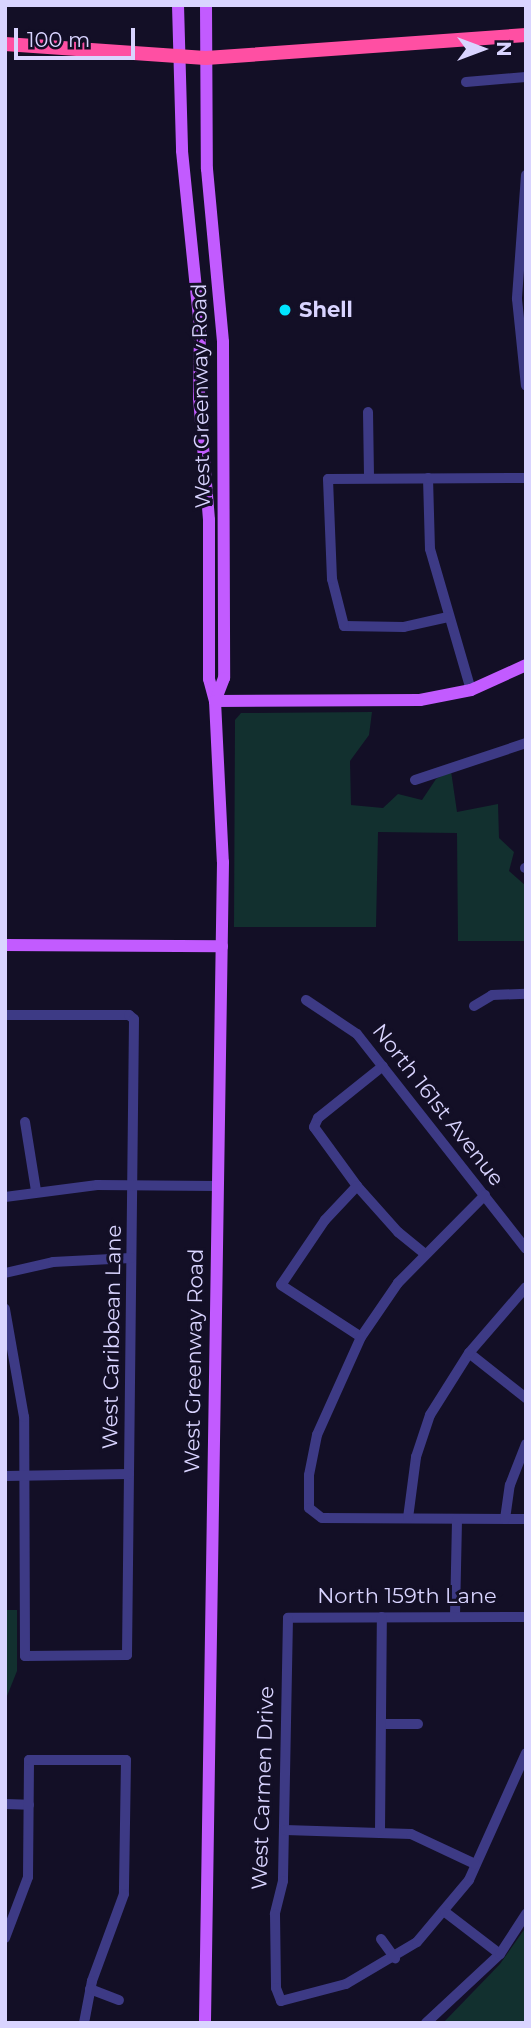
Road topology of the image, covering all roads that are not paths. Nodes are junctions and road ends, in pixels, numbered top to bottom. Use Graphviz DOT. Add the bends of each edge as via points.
graph roads {
  1 [pos="178,5"];
  2 [pos="206,5"];
  3 [pos="526,35"];
  4 [pos="5,44"];
  5 [pos="177,57"];
  6 [pos="206,58"];
  7 [pos="526,77"];
  8 [pos="466,82"];
  9 [pos="526,175"];
  10 [pos="525,381"];
  11 [pos="368,412"];
  12 [pos="369,478"];
  13 [pos="428,478"];
  14 [pos="526,478"];
  15 [pos="448,617"];
  16 [pos="526,665"];
  17 [pos="471,690"];
  18 [pos="215,701"];
  19 [pos="526,743"];
  20 [pos="415,780"];
  21 [pos="5,945"];
  22 [pos="222,946"];
  23 [pos="526,994"];
  24 [pos="306,1000"];
  25 [pos="474,1006"];
  26 [pos="5,1015"];
  27 [pos="383,1066"];
  28 [pos="25,1122"];
  29 [pos="133,1184"];
  30 [pos="216,1186"];
  31 [pos="357,1186"];
  32 [pos="36,1191"];
  33 [pos="485,1195"];
  34 [pos="5,1197"];
  35 [pos="526,1249"];
  36 [pos="425,1254"];
  37 [pos="131,1258"];
  38 [pos="5,1273"];
  39 [pos="526,1287"];
  40 [pos="5,1310"];
  41 [pos="361,1337"];
  42 [pos="469,1353"];
  43 [pos="526,1398"];
  44 [pos="526,1444"];
  45 [pos="129,1474"];
  46 [pos="5,1476"];
  47 [pos="27,1476"];
  48 [pos="408,1518"];
  49 [pos="457,1519"];
  50 [pos="505,1519"];
  51 [pos="526,1520"];
  52 [pos="455,1616"];
  53 [pos="382,1617"];
  54 [pos="526,1617"];
  55 [pos="288,1618"];
  56 [pos="381,1724"];
  57 [pos="418,1724"];
  58 [pos="526,1752"];
  59 [pos="5,1804"];
  60 [pos="29,1805"];
  61 [pos="285,1830"];
  62 [pos="380,1831"];
  63 [pos="475,1864"];
  64 [pos="445,1912"];
  65 [pos="526,1914"];
  66 [pos="5,1938"];
  67 [pos="381,1939"];
  68 [pos="500,1954"];
  69 [pos="395,1958"];
  70 [pos="90,1989"];
  71 [pos="119,2000"];
  72 [pos="84,2023"];
  73 [pos="205,2023"];
  74 [pos="426,2023"];
  1 -- 5 [label="main road, West Greenway Road"];
  2 -- 6 [label="main road, West Greenway Road"];
  3 -- 6 [label="highway"];
  4 -- 5 [label="highway"];
  5 -- 6 [label="highway"];
  5 -- 18 [label="main road, West Greenway Road" via="200,327 199,398 209,520 209,679"];
  6 -- 18 [label="main road, West Greenway Road" via="206,169 223,342 224,678"];
  7 -- 8 [label="street"];
  9 -- 10 [label="street" via="517,299"];
  11 -- 12 [label="street"];
  12 -- 13 [label="street"];
  12 -- 15 [label="street" via="328,479 332,579 344,626 404,627"];
  13 -- 14 [label="street"];
  13 -- 15 [label="street" via="430,550"];
  15 -- 17 [label="street"];
  16 -- 17 [label="main road"];
  17 -- 18 [label="main road" via="403,701"];
  18 -- 22 [label="main road, West Greenway Road"];
  19 -- 20 [label="street"];
  21 -- 22 [label="main road"];
  22 -- 30 [label="main road, West Greenway Road"];
  23 -- 25 [label="street" via="492,996"];
  24 -- 27 [label="street, North 161st Avenue" via="349,1026"];
  26 -- 29 [label="street, West Caribbean Lane" via="129,1015 134,1019"];
  27 -- 31 [label="street" via="310,1127"];
  27 -- 33 [label="street, North 161st Avenue"];
  28 -- 32 [label="street"];
  29 -- 30 [label="street"];
  29 -- 32 [label="street"];
  29 -- 37 [label="street, West Caribbean Lane"];
  30 -- 73 [label="main road, West Greenway Road"];
  31 -- 36 [label="street" via="398,1232"];
  31 -- 41 [label="street" via="325,1220 281,1285"];
  32 -- 34 [label="street"];
  33 -- 35 [label="street, North 161st Avenue"];
  33 -- 36 [label="street"];
  36 -- 41 [label="street" via="398,1283"];
  37 -- 38 [label="street" via="53,1262"];
  37 -- 45 [label="street, West Caribbean Lane"];
  39 -- 42 [label="street"];
  40 -- 47 [label="street" via="21,1389"];
  41 -- 48 [label="street" via="317,1435 309,1475 309,1507 313,1516"];
  42 -- 43 [label="street"];
  42 -- 48 [label="street" via="430,1415 416,1457"];
  44 -- 50 [label="street" via="510,1485"];
  45 -- 47 [label="street"];
  45 -- 47 [label="street, West Caribbean Lane" via="127,1655 25,1656"];
  46 -- 47 [label="street"];
  48 -- 49 [label="street"];
  49 -- 50 [label="street"];
  49 -- 52 [label="street"];
  50 -- 51 [label="street"];
  52 -- 53 [label="street, North 159th Lane"];
  52 -- 54 [label="street, North 159th Lane"];
  53 -- 55 [label="street, North 159th Lane"];
  53 -- 56 [label="street"];
  55 -- 61 [label="street, West Carmen Drive"];
  56 -- 57 [label="street"];
  56 -- 62 [label="street"];
  58 -- 63 [label="street"];
  59 -- 60 [label="street"];
  60 -- 66 [label="street" via="28,1877"];
  60 -- 70 [label="street" via="29,1760 126,1760 124,1894"];
  61 -- 62 [label="street"];
  61 -- 69 [label="street, West Carmen Drive" via="284,1881 275,1914 276,1989 281,2001 346,1984"];
  62 -- 63 [label="street" via="411,1834"];
  63 -- 64 [label="street"];
  64 -- 68 [label="street"];
  64 -- 69 [label="street"];
  65 -- 68 [label="street"];
  67 -- 69 [label="street"];
  68 -- 74 [label="street"];
  70 -- 71 [label="street"];
  70 -- 72 [label="street"];
}
